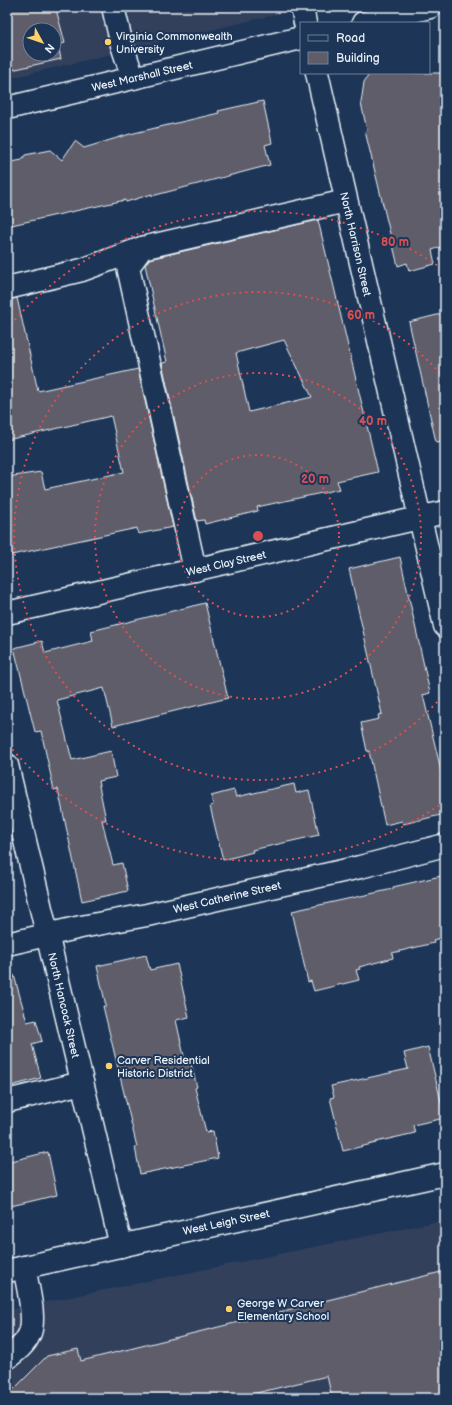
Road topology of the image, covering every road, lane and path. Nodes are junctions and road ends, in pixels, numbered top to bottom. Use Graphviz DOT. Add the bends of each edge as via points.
graph roads {
  1 [pos="113,7"];
  2 [pos="302,7"];
  3 [pos="430,7"];
  4 [pos="305,22"];
  5 [pos="367,22"];
  6 [pos="300,38"];
  7 [pos="316,74"];
  8 [pos="133,78"];
  9 [pos="7,108"];
  10 [pos="346,201"];
  11 [pos="142,248"];
  12 [pos="7,288"];
  13 [pos="445,512"];
  14 [pos="420,518"];
  15 [pos="195,570"];
  16 [pos="7,613"];
  17 [pos="445,626"];
  18 [pos="8,775"];
  19 [pos="445,845"];
  20 [pos="47,934"];
  21 [pos="7,944"];
  22 [pos="82,1083"];
  23 [pos="7,1101"];
  24 [pos="445,1174"];
  25 [pos="121,1246"];
  26 [pos="15,1269"];
  27 [pos="7,1358"];
  1 -- 8 [label="street"];
  2 -- 4 [label="street"];
  3 -- 5 [label="street"];
  6 -- 8 [label="street, West Marshall Street"];
  7 -- 10 [label="street, North Harrison Street"];
  8 -- 9 [label="street, West Marshall Street"];
  10 -- 11 [label="street"];
  10 -- 14 [label="street, North Harrison Street"];
  11 -- 12 [label="street" via="82,270"];
  11 -- 15 [label="street" via="128,267"];
  13 -- 14 [label="street, West Clay Street"];
  14 -- 15 [label="street, West Clay Street"];
  14 -- 17 [label="street, North Harrison Street"];
  15 -- 16 [label="street, West Clay Street"];
  18 -- 20 [label="street, North Hancock Street"];
  19 -- 20 [label="street, West Catherine Street" via="147,915"];
  20 -- 21 [label="street, West Catherine Street"];
  20 -- 22 [label="street, North Hancock Street"];
  22 -- 23 [label="street"];
  22 -- 25 [label="street, North Hancock Street"];
  24 -- 25 [label="street, West Leigh Street"];
  25 -- 26 [label="street, West Leigh Street"];
  26 -- 27 [label="street" via="33,1323 29,1336 19,1349"];
}
